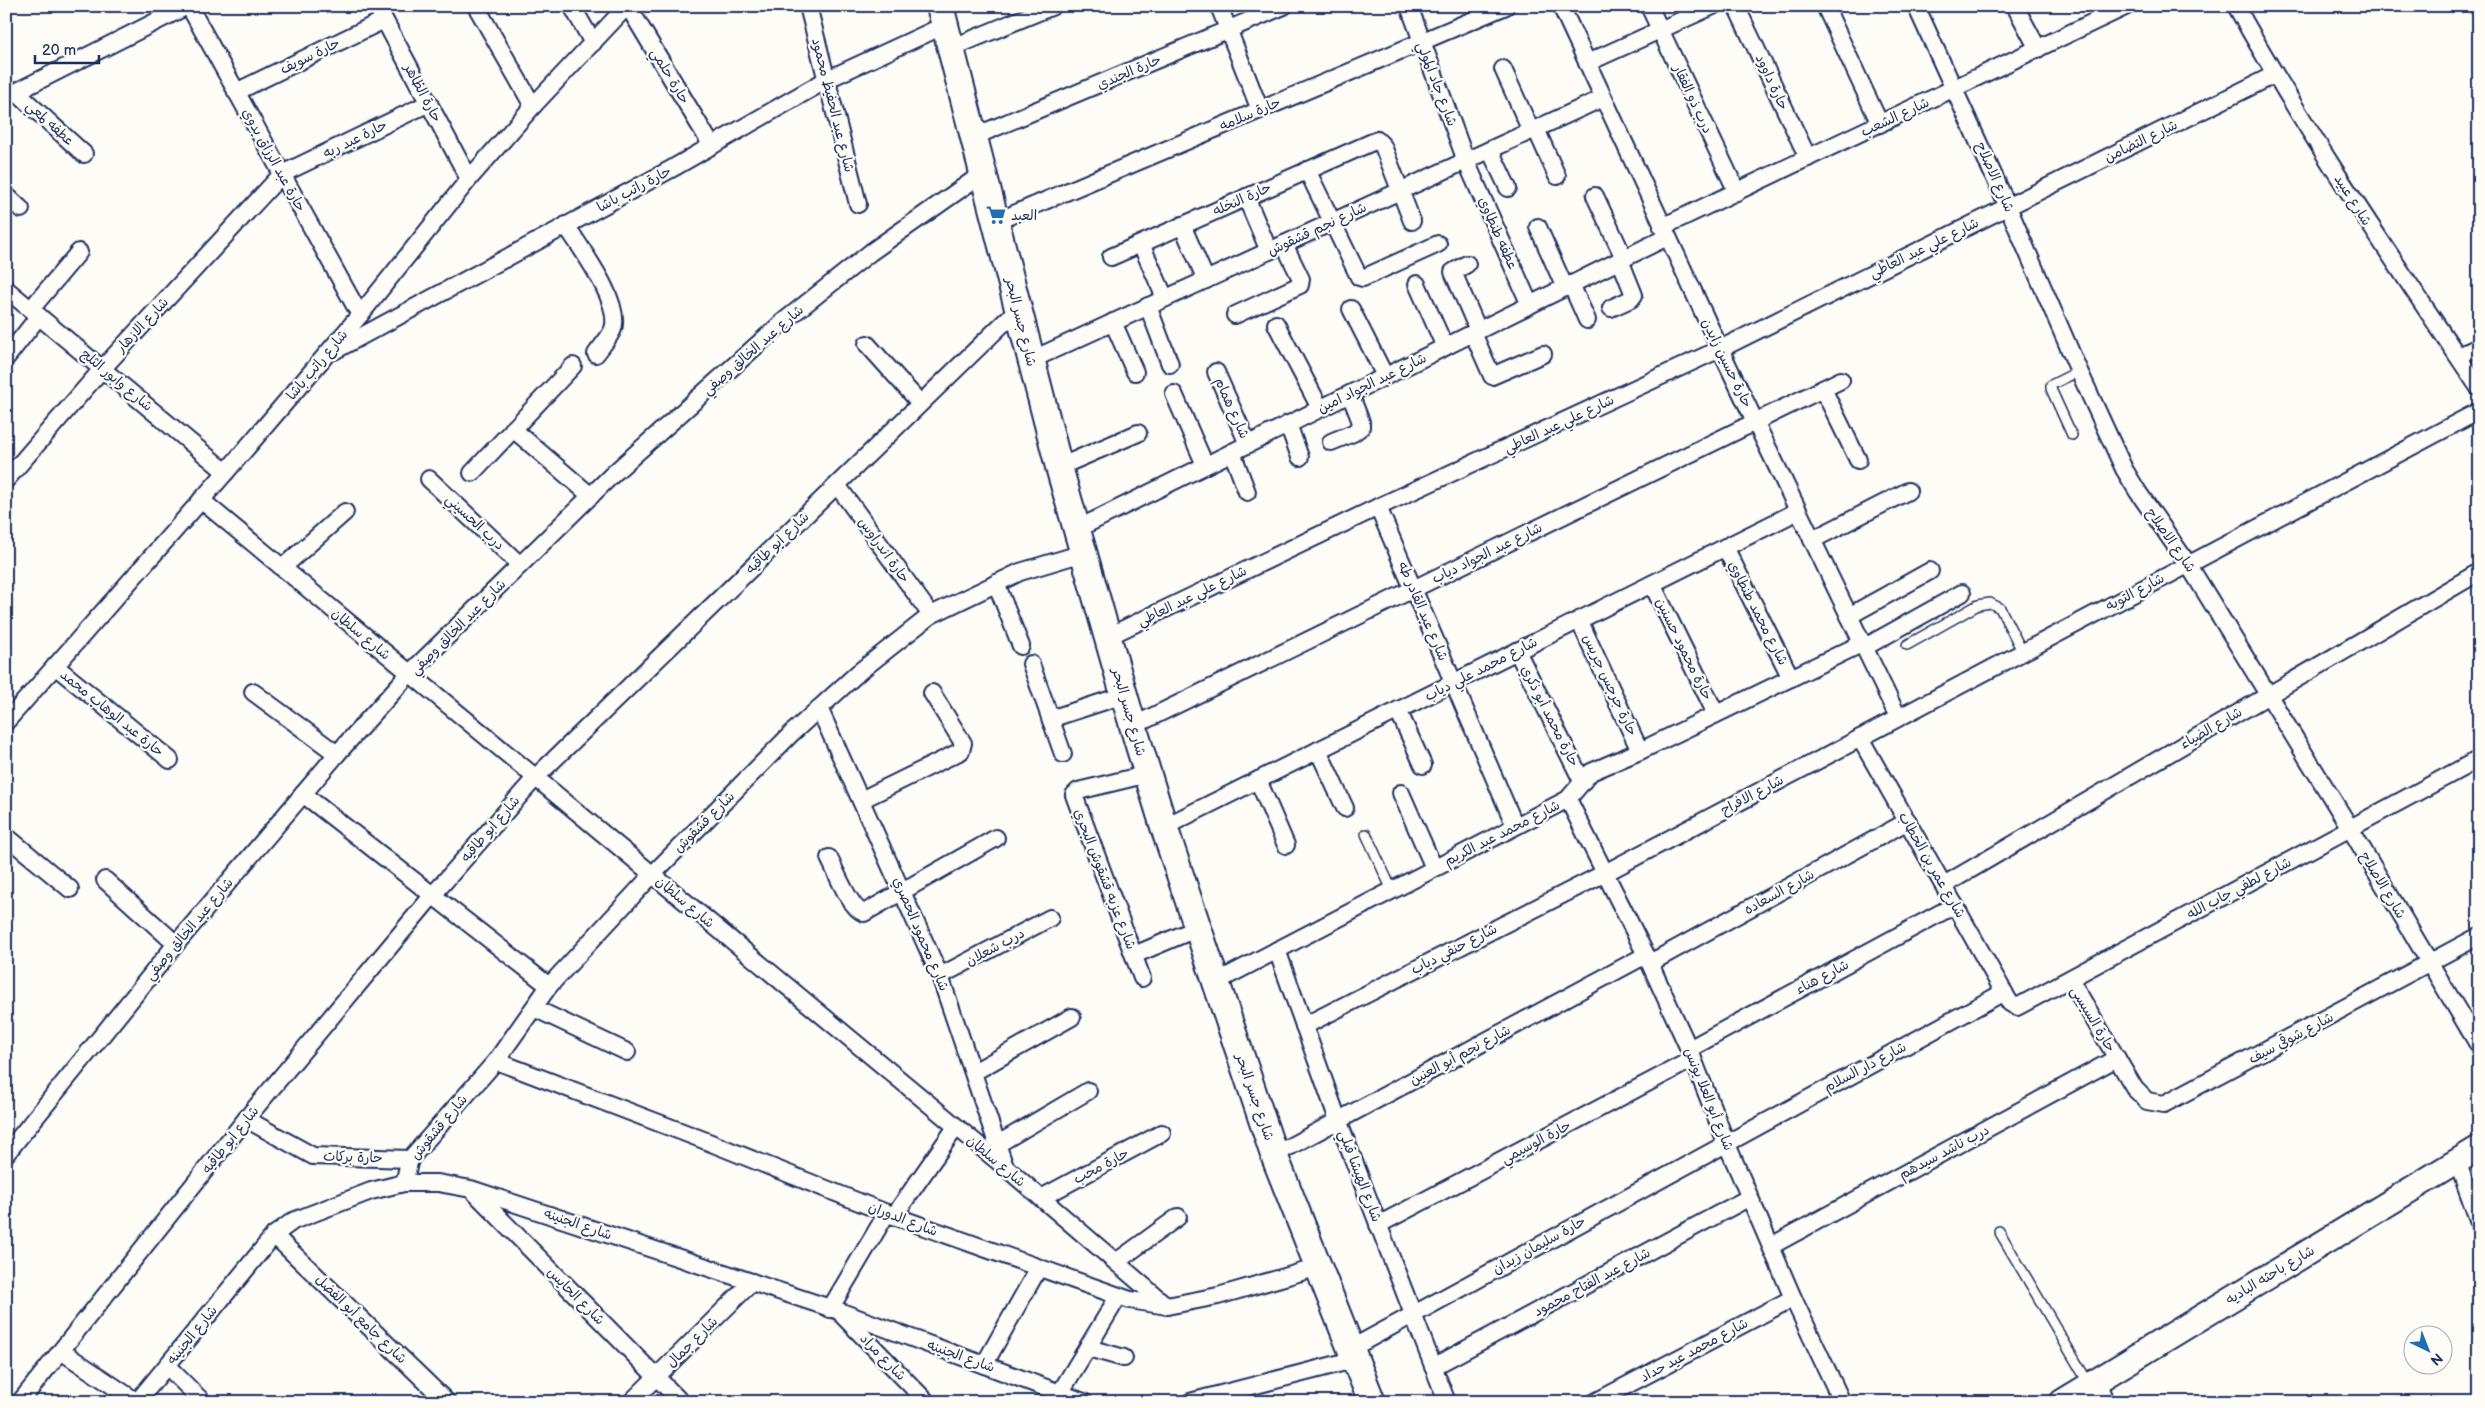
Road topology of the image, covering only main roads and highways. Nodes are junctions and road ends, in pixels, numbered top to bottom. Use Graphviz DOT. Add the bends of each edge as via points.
graph roads {
  1 [pos="945,26"];
  2 [pos="1372,1402"];
  1 -- 2 [label="main road, شارع جسر البحر" via="1059,468 1164,827 1274,1155"];
}
